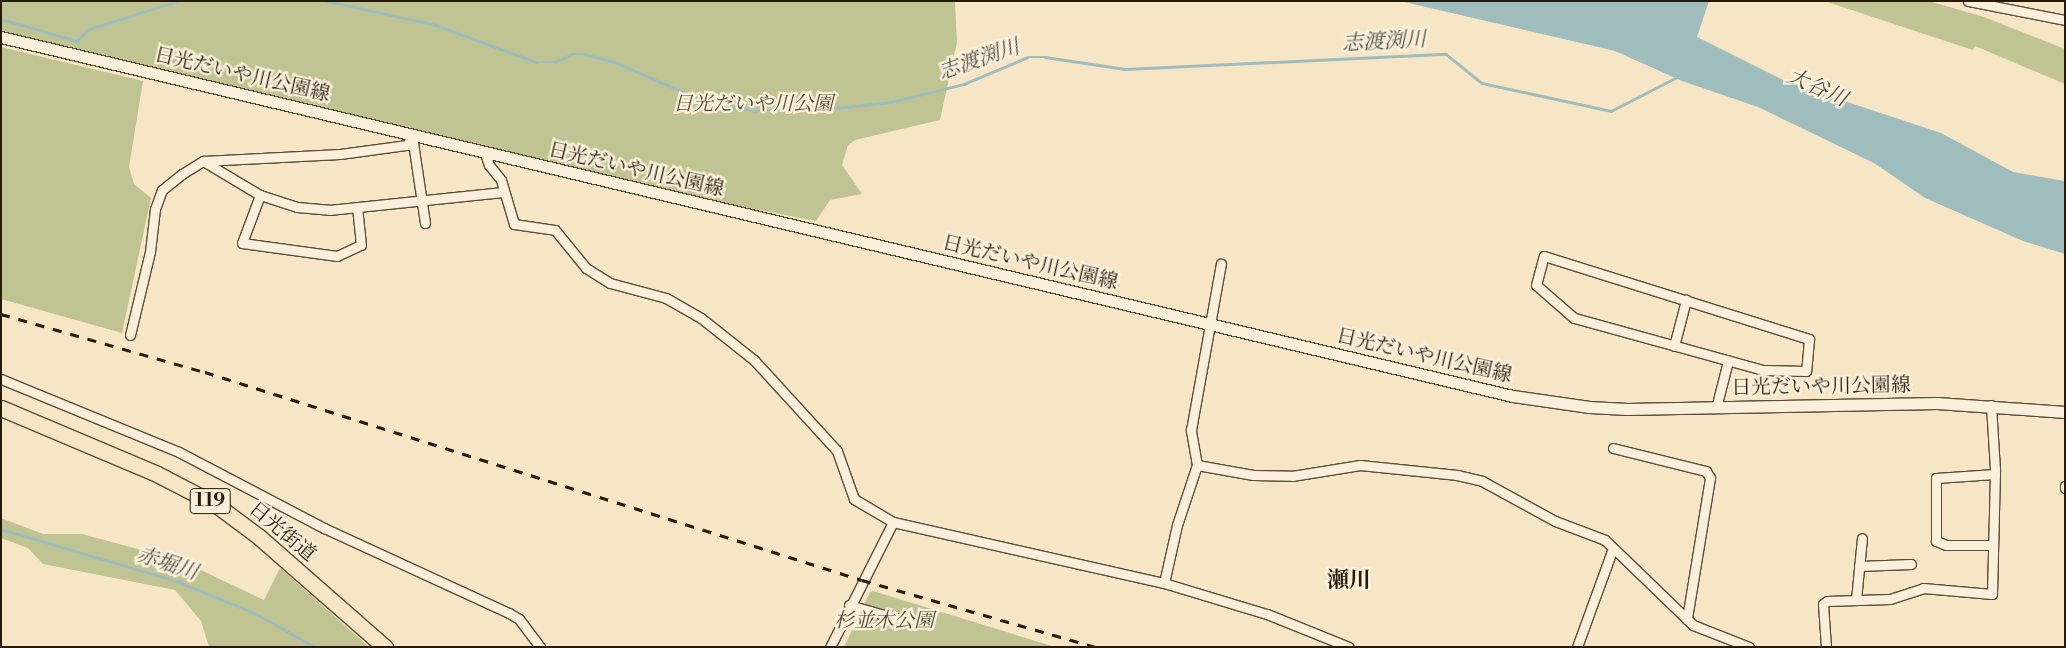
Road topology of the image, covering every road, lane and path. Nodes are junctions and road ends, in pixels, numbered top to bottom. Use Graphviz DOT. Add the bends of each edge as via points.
graph roads {
  1 [pos="1968,1"];
  2 [pos="2011,6"];
  3 [pos="2065,20"];
  4 [pos="1,37"];
  5 [pos="412,135"];
  6 [pos="485,153"];
  7 [pos="203,161"];
  8 [pos="503,192"];
  9 [pos="260,195"];
  10 [pos="422,199"];
  11 [pos="357,207"];
  12 [pos="425,224"];
  13 [pos="1221,264"];
  14 [pos="1686,300"];
  15 [pos="1212,325"];
  16 [pos="130,335"];
  17 [pos="1674,346"];
  18 [pos="1728,361"];
  19 [pos="1,379"];
  20 [pos="1991,405"];
  21 [pos="1,408"];
  22 [pos="1716,408"];
  23 [pos="2065,412"];
  24 [pos="1613,448"];
  25 [pos="1197,465"];
  26 [pos="1995,474"];
  27 [pos="893,522"];
  28 [pos="1862,538"];
  29 [pos="1993,545"];
  30 [pos="1613,548"];
  31 [pos="1911,564"];
  32 [pos="1859,566"];
  33 [pos="1164,583"];
  34 [pos="1856,600"];
  35 [pos="849,605"];
  36 [pos="1687,620"];
  37 [pos="916,624"];
  38 [pos="385,647"];
  39 [pos="540,647"];
  40 [pos="830,647"];
  41 [pos="1348,647"];
  42 [pos="1577,647"];
  43 [pos="1749,647"];
  44 [pos="1826,647"];
  1 -- 2 [label="street"];
  2 -- 3 [label="street"];
  4 -- 5 [label="main road, 日光だいや川公園線"];
  5 -- 6 [label="main road, 日光だいや川公園線"];
  5 -- 7 [label="street" via="407,145 340,154"];
  5 -- 10 [label="street"];
  6 -- 8 [label="street" via="489,165 501,180"];
  6 -- 15 [label="main road, 日光だいや川公園線"];
  7 -- 9 [label="street"];
  7 -- 16 [label="street" via="162,190 155,209 150,252"];
  8 -- 10 [label="street"];
  8 -- 27 [label="street" via="514,224 555,230 586,268 610,283 666,298 701,318 754,360 837,451 854,500"];
  9 -- 11 [label="street" via="298,207"];
  9 -- 11 [label="street" via="242,242 338,256 361,245"];
  10 -- 11 [label="street"];
  10 -- 12 [label="street"];
  13 -- 15 [label="street"];
  14 -- 17 [label="street"];
  14 -- 17 [label="street" via="1544,256 1536,285 1574,318"];
  14 -- 18 [label="street" via="1809,339 1806,371 1763,370"];
  15 -- 22 [label="main road, 日光だいや川公園線" via="1540,401 1618,408"];
  15 -- 25 [label="street" via="1191,430"];
  17 -- 18 [label="street"];
  18 -- 22 [label="street"];
  19 -- 39 [label="street" via="179,452 324,528 509,613 519,619"];
  20 -- 22 [label="main road, 日光だいや川公園線" via="1937,403"];
  20 -- 23 [label="main road, 日光だいや川公園線"];
  20 -- 26 [label="street"];
  21 -- 38 [label="highway, 日光街道 / 119" via="172,481 215,504 258,536"];
  24 -- 36 [label="street" via="1706,471 1710,478"];
  25 -- 30 [label="street" via="1253,475 1292,476 1360,465 1457,475 1482,481 1555,521 1606,540"];
  25 -- 33 [label="street" via="1177,525"];
  26 -- 29 [label="street"];
  26 -- 29 [label="street" via="1936,478 1936,541 1946,545"];
  27 -- 33 [label="street"];
  27 -- 35 [label="street"];
  28 -- 32 [label="street"];
  29 -- 34 [label="street" via="1992,594 1923,588 1890,599"];
  30 -- 36 [label="street"];
  30 -- 42 [label="street"];
  31 -- 32 [label="street"];
  32 -- 34 [label="street"];
  33 -- 41 [label="street" via="1267,614"];
  34 -- 44 [label="street" via="1823,604"];
  35 -- 37 [label="street"];
  35 -- 40 [label="street"];
  36 -- 43 [label="street"];
}
